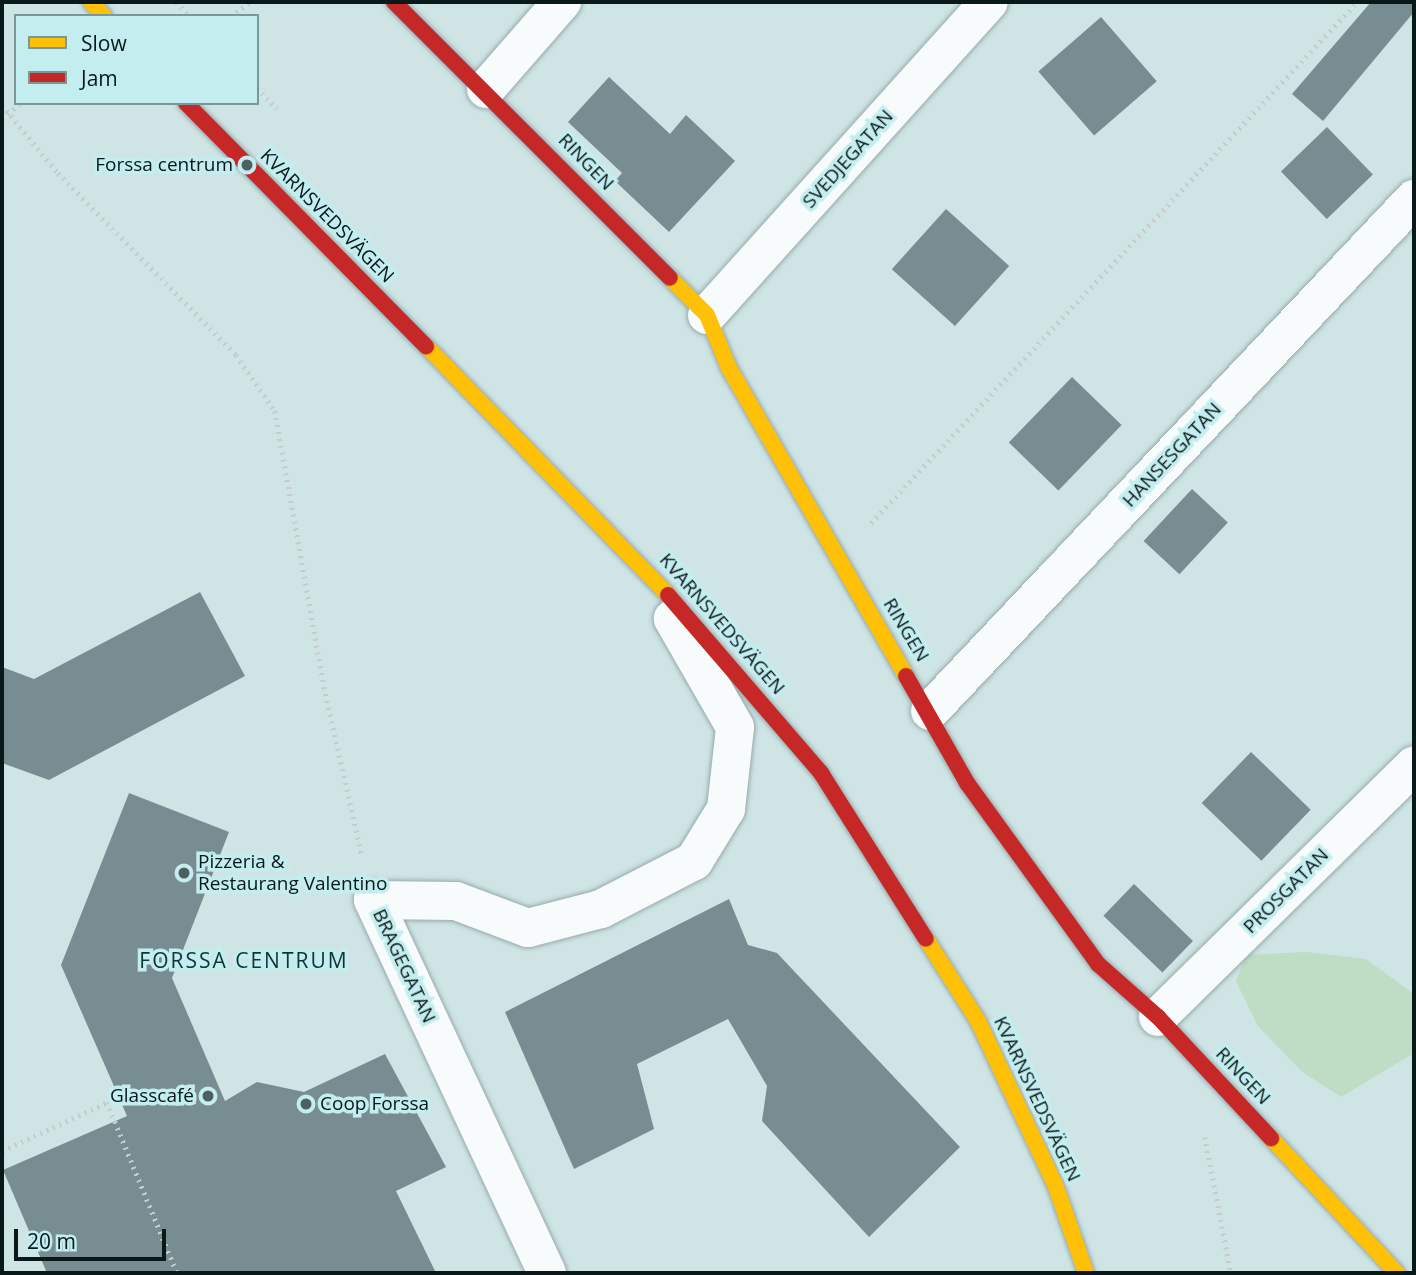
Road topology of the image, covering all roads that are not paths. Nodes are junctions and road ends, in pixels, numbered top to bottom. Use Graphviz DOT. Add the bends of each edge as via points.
graph roads {
  1 [pos="394,2"];
  2 [pos="562,2"];
  3 [pos="989,2"];
  4 [pos="486,89"];
  5 [pos="188,105"];
  6 [pos="1414,199"];
  7 [pos="707,315"];
  8 [pos="631,552"];
  9 [pos="930,711"];
  10 [pos="1414,765"];
  11 [pos="1158,1017"];
  12 [pos="547,1273"];
  13 [pos="1086,1273"];
  14 [pos="1397,1273"];
  1 -- 4 [label="street, RINGEN"];
  2 -- 4 [label="street"];
  3 -- 7 [label="street, SVEDJEGATAN"];
  4 -- 7 [label="street, RINGEN"];
  5 -- 8 [label="street, KVARNSVEDSVÄGEN"];
  6 -- 9 [label="street, HANSESGATAN"];
  7 -- 9 [label="street, RINGEN" via="729,368"];
  8 -- 12 [label="street, BRAGEGATAN" via="736,727 726,809 694,861 601,909 528,928 456,901 373,900"];
  8 -- 13 [label="street, KVARNSVEDSVÄGEN" via="821,773 890,877 978,1021 1056,1187"];
  9 -- 11 [label="street, RINGEN" via="967,783 1025,869 1098,964"];
  10 -- 11 [label="street, PROSGATAN"];
  11 -- 14 [label="street, RINGEN"];
}
